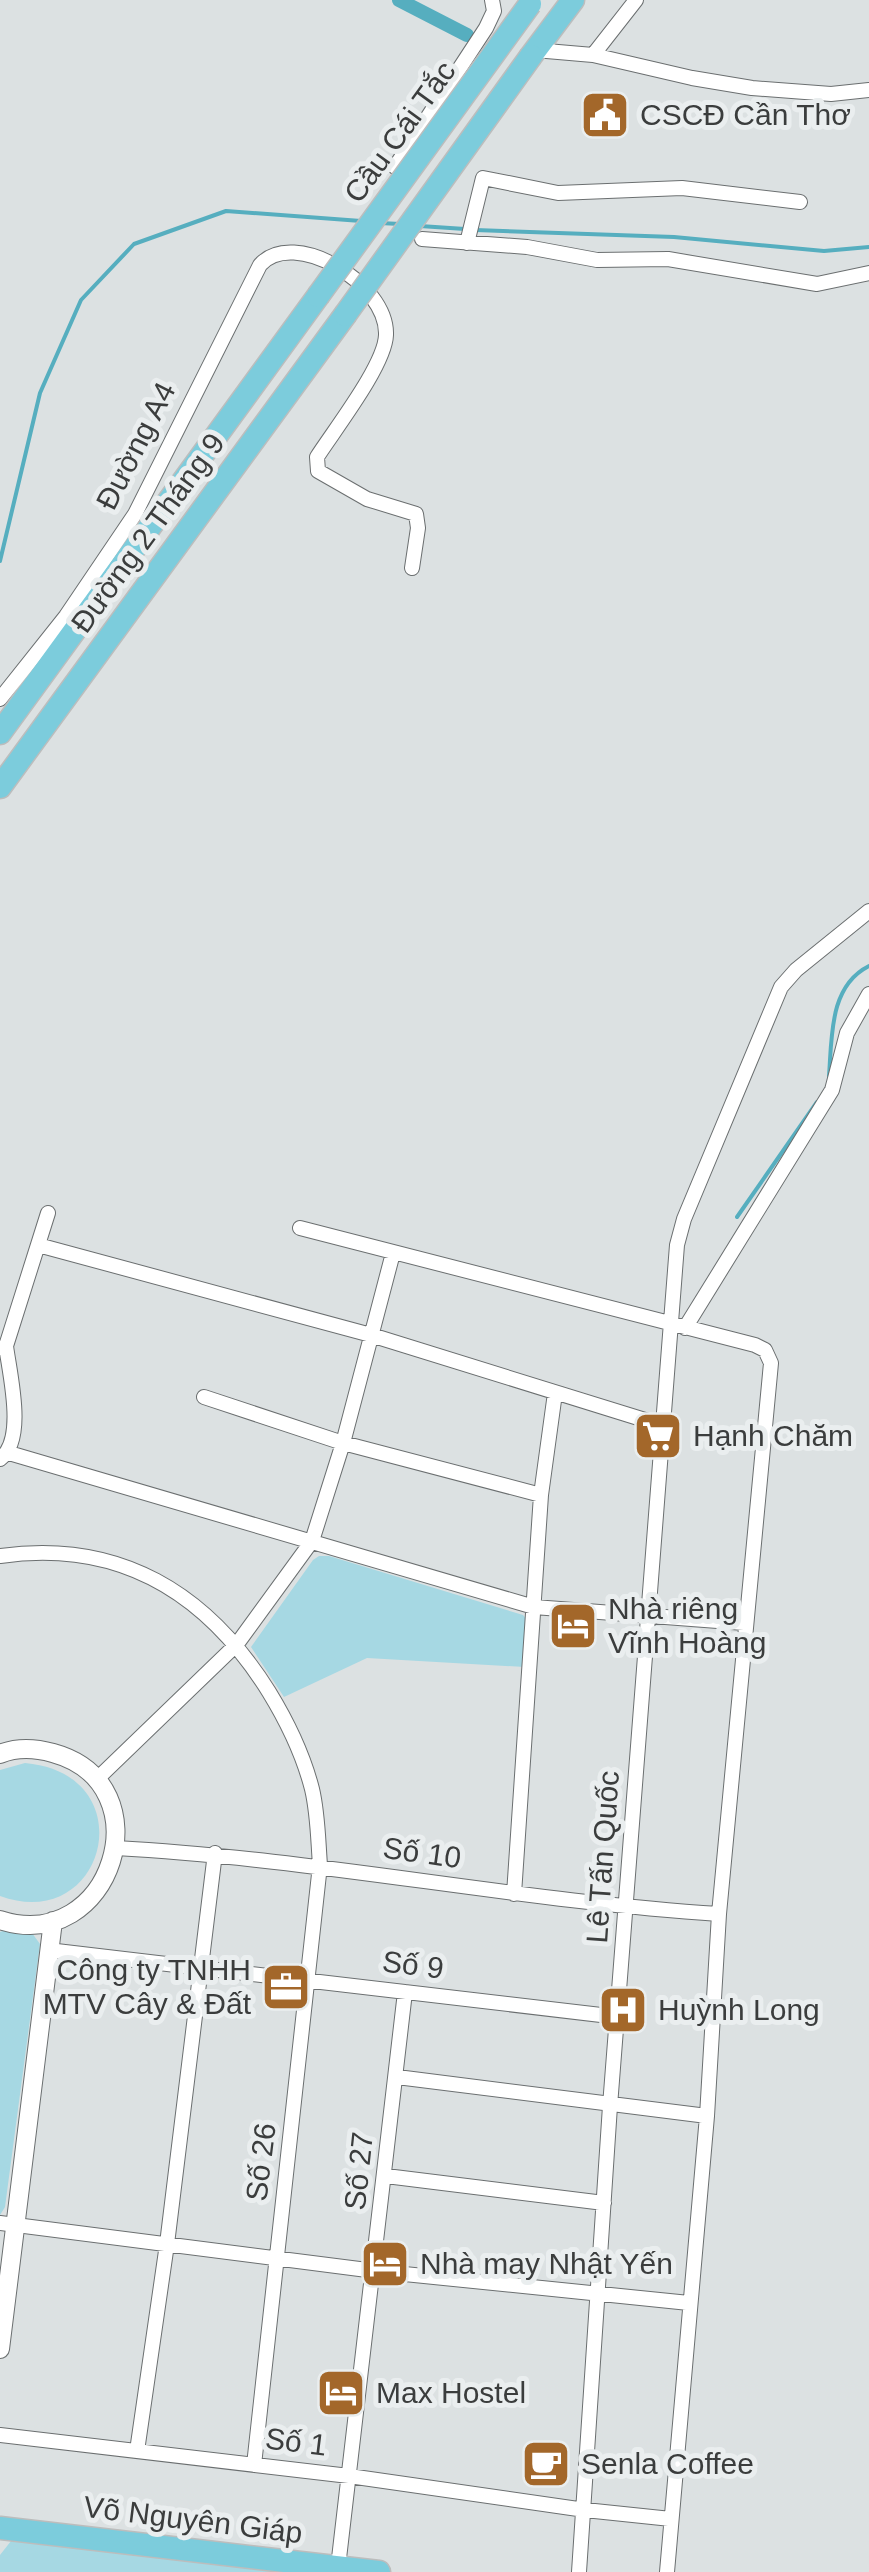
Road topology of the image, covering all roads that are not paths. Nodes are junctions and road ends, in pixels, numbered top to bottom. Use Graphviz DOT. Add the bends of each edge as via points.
graph roads {
  1 [pos="492,0"];
  2 [pos="573,0"];
  3 [pos="636,0"];
  4 [pos="532,2"];
  5 [pos="533,54"];
  6 [pos="593,55"];
  7 [pos="869,90"];
  8 [pos="395,167"];
  9 [pos="800,202"];
  10 [pos="422,238"];
  11 [pos="468,240"];
  12 [pos="869,272"];
  13 [pos="318,296"];
  14 [pos="345,315"];
  15 [pos="412,568"];
  16 [pos="0,700"];
  17 [pos="0,733"];
  18 [pos="0,788"];
  19 [pos="869,912"];
  20 [pos="869,994"];
  21 [pos="48,1213"];
  22 [pos="300,1228"];
  23 [pos="38,1245"];
  24 [pos="393,1253"];
  25 [pos="678,1327"];
  26 [pos="371,1334"];
  27 [pos="3,1347"];
  28 [pos="554,1393"];
  29 [pos="204,1397"];
  30 [pos="662,1425"];
  31 [pos="343,1443"];
  32 [pos="4,1456"];
  33 [pos="542,1495"];
  34 [pos="312,1542"];
  35 [pos="0,1556"];
  36 [pos="534,1608"];
  37 [pos="649,1617"];
  38 [pos="744,1623"];
  39 [pos="237,1644"];
  40 [pos="0,1754"];
  41 [pos="96,1780"];
  42 [pos="116,1848"];
  43 [pos="216,1853"];
  44 [pos="320,1866"];
  45 [pos="514,1894"];
  46 [pos="627,1908"];
  47 [pos="719,1914"];
  48 [pos="0,1920"];
  49 [pos="53,1921"];
  50 [pos="48,1950"];
  51 [pos="202,1968"];
  52 [pos="310,1981"];
  53 [pos="405,1992"];
  54 [pos="618,2017"];
  55 [pos="396,2077"];
  56 [pos="610,2106"];
  57 [pos="707,2116"];
  58 [pos="386,2176"];
  59 [pos="604,2203"];
  60 [pos="8,2224"];
  61 [pos="167,2244"];
  62 [pos="278,2258"];
  63 [pos="374,2271"];
  64 [pos="598,2296"];
  65 [pos="689,2303"];
  66 [pos="0,2350"];
  67 [pos="0,2435"];
  68 [pos="137,2450"];
  69 [pos="254,2465"];
  70 [pos="349,2476"];
  71 [pos="585,2510"];
  72 [pos="671,2519"];
  73 [pos="0,2528"];
  74 [pos="338,2567"];
  75 [pos="379,2572"];
  76 [pos="579,2572"];
  77 [pos="668,2572"];
  1 -- 8 [label="street" via="486,28"];
  2 -- 5 [label="highway"];
  3 -- 6 [label="street"];
  4 -- 13 [label="highway, Cầu Cái Tắc, bridge"];
  5 -- 6 [label="street"];
  5 -- 14 [label="highway, Cầu Cái Tắc, bridge"];
  6 -- 7 [label="street" via="752,88"];
  9 -- 11 [label="street" via="682,188 558,193 483,178"];
  10 -- 11 [label="street"];
  11 -- 12 [label="street" via="597,260 668,259 817,284"];
  13 -- 17 [label="highway, Đường 2 Tháng 9"];
  14 -- 18 [label="highway, Đường 2 Tháng 9"];
  15 -- 16 [label="street, Đường A4" via="416,514 367,499 318,471 317,457 384,348 386,320 371,293 327,260 276,254 260,264 135,514"];
  19 -- 25 [label="street, Lê Tấn Quốc" via="796,970 774,1002 679,1232"];
  20 -- 25 [label="street" via="847,1033 832,1090"];
  21 -- 23 [label="street"];
  22 -- 24 [label="street"];
  23 -- 26 [label="street"];
  23 -- 27 [label="street"];
  24 -- 25 [label="street"];
  24 -- 26 [label="street"];
  25 -- 30 [label="street, Lê Tấn Quốc"];
  25 -- 38 [label="street" via="755,1344 770,1363"];
  26 -- 28 [label="street"];
  26 -- 31 [label="street"];
  27 -- 32 [label="street" via="14,1433"];
  28 -- 30 [label="street"];
  28 -- 33 [label="street"];
  29 -- 31 [label="street"];
  30 -- 37 [label="street, Lê Tấn Quốc"];
  31 -- 33 [label="street"];
  31 -- 34 [label="street"];
  32 -- 34 [label="street"];
  33 -- 36 [label="street"];
  34 -- 36 [label="street"];
  34 -- 39 [label="street"];
  35 -- 39 [label="street, Số 26" via="56,1553 116,1562 174,1590"];
  36 -- 37 [label="street"];
  36 -- 45 [label="street"];
  37 -- 38 [label="street"];
  37 -- 46 [label="street, Lê Tấn Quốc"];
  38 -- 47 [label="street"];
  39 -- 41 [label="street"];
  39 -- 44 [label="street, Số 26" via="302,1756 317,1812"];
  40 -- 41 [label="street" via="38,1749 65,1756"];
  41 -- 42 [label="street" via="116,1820"];
  42 -- 43 [label="street, Số 10"];
  42 -- 49 [label="street" via="95,1894"];
  43 -- 44 [label="street, Số 10"];
  43 -- 51 [label="street"];
  44 -- 45 [label="street, Số 10"];
  44 -- 52 [label="street, Số 26"];
  45 -- 46 [label="street, Số 10"];
  46 -- 47 [label="street, Số 10"];
  46 -- 54 [label="street, Lê Tấn Quốc"];
  47 -- 57 [label="street"];
  48 -- 49 [label="street"];
  49 -- 50 [label="street"];
  50 -- 51 [label="street, Số 9"];
  50 -- 60 [label="street"];
  51 -- 52 [label="street, Số 9"];
  51 -- 61 [label="street"];
  52 -- 53 [label="street, Số 9"];
  52 -- 62 [label="street, Số 26"];
  53 -- 54 [label="street, Số 9"];
  53 -- 55 [label="street, Số 27"];
  54 -- 56 [label="street, Lê Tấn Quốc"];
  55 -- 56 [label="street"];
  55 -- 58 [label="street, Số 27"];
  56 -- 57 [label="street"];
  56 -- 59 [label="street, Lê Tấn Quốc"];
  57 -- 65 [label="street"];
  58 -- 59 [label="street"];
  58 -- 63 [label="street, Số 27"];
  59 -- 64 [label="street, Lê Tấn Quốc"];
  60 -- 61 [label="street"];
  60 -- 66 [label="street"];
  61 -- 62 [label="street"];
  61 -- 68 [label="street"];
  62 -- 63 [label="street"];
  62 -- 69 [label="street, Số 26"];
  63 -- 64 [label="street"];
  63 -- 70 [label="street, Số 27"];
  64 -- 65 [label="street"];
  64 -- 71 [label="street, Lê Tấn Quốc"];
  65 -- 72 [label="street"];
  67 -- 68 [label="street, Số 1"];
  68 -- 69 [label="street, Số 1"];
  69 -- 70 [label="street, Số 1"];
  70 -- 71 [label="street, Số 1"];
  70 -- 74 [label="street, Số 27"];
  71 -- 72 [label="street, Số 1"];
  71 -- 76 [label="street, Lê Tấn Quốc"];
  72 -- 77 [label="street"];
  73 -- 74 [label="highway, Võ Nguyên Giáp"];
  74 -- 75 [label="highway, Võ Nguyên Giáp"];
}
